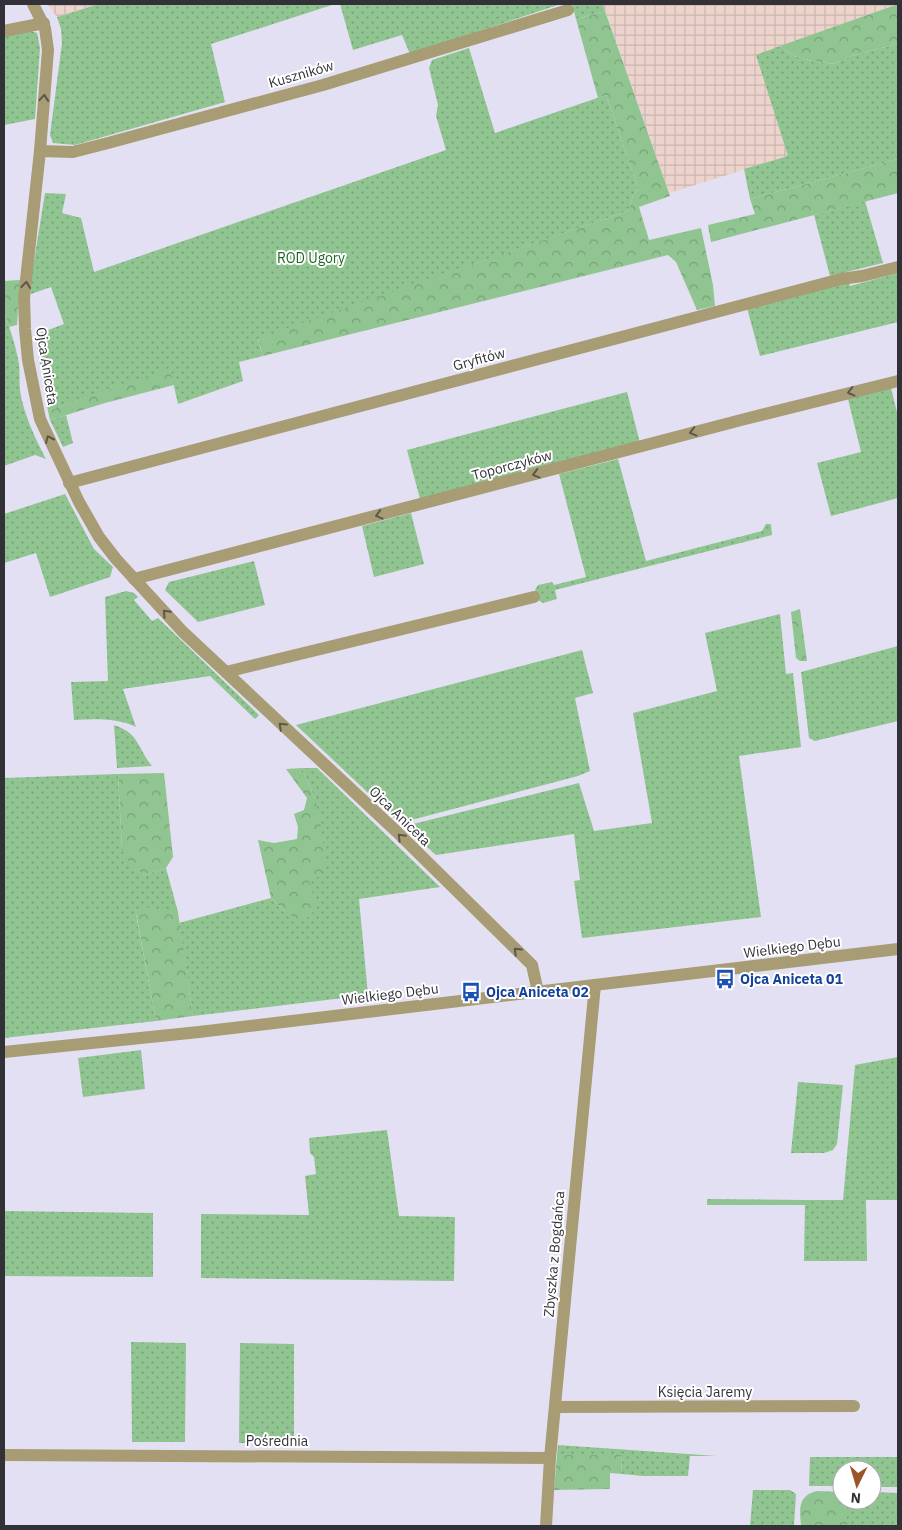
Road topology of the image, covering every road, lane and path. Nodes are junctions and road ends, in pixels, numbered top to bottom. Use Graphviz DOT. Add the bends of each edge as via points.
graph roads {
  1 [pos="34,4"];
  2 [pos="568,10"];
  3 [pos="44,23"];
  4 [pos="4,31"];
  5 [pos="40,151"];
  6 [pos="898,267"];
  7 [pos="898,381"];
  8 [pos="69,484"];
  9 [pos="134,579"];
  10 [pos="534,597"];
  11 [pos="226,672"];
  12 [pos="898,949"];
  13 [pos="595,985"];
  14 [pos="538,992"];
  15 [pos="4,1052"];
  16 [pos="854,1406"];
  17 [pos="556,1407"];
  18 [pos="4,1455"];
  19 [pos="550,1458"];
  20 [pos="546,1526"];
  1 -- 3 [label="street, Ojca Aniceta"];
  2 -- 5 [label="street, Kuszników" via="323,84 108,143 73,152"];
  3 -- 4 [label="street"];
  5 -- 3 [label="street, Ojca Aniceta, one-way" via="48,54"];
  8 -- 5 [label="street, Ojca Aniceta, one-way" via="40,419 25,333 24,298"];
  6 -- 8 [label="street, Gryfitów" via="841,279"];
  7 -- 9 [label="street, Toporczyków, one-way"];
  8 -- 9 [label="street, Ojca Aniceta" via="99,537"];
  11 -- 9 [label="street, Ojca Aniceta, one-way"];
  10 -- 11 [label="street"];
  14 -- 11 [label="street, Ojca Aniceta, one-way" via="532,965 397,832"];
  12 -- 13 [label="street, Wielkiego Dębu"];
  13 -- 14 [label="street, Wielkiego Dębu"];
  13 -- 17 [label="street, Zbyszka z Bogdańca"];
  14 -- 15 [label="street, Wielkiego Dębu"];
  16 -- 17 [label="street, Księcia Jaremy"];
  17 -- 19 [label="street, Zbyszka z Bogdańca"];
  18 -- 19 [label="street, Pośrednia"];
  19 -- 20 [label="street, Zbyszka z Bogdańca"];
}
